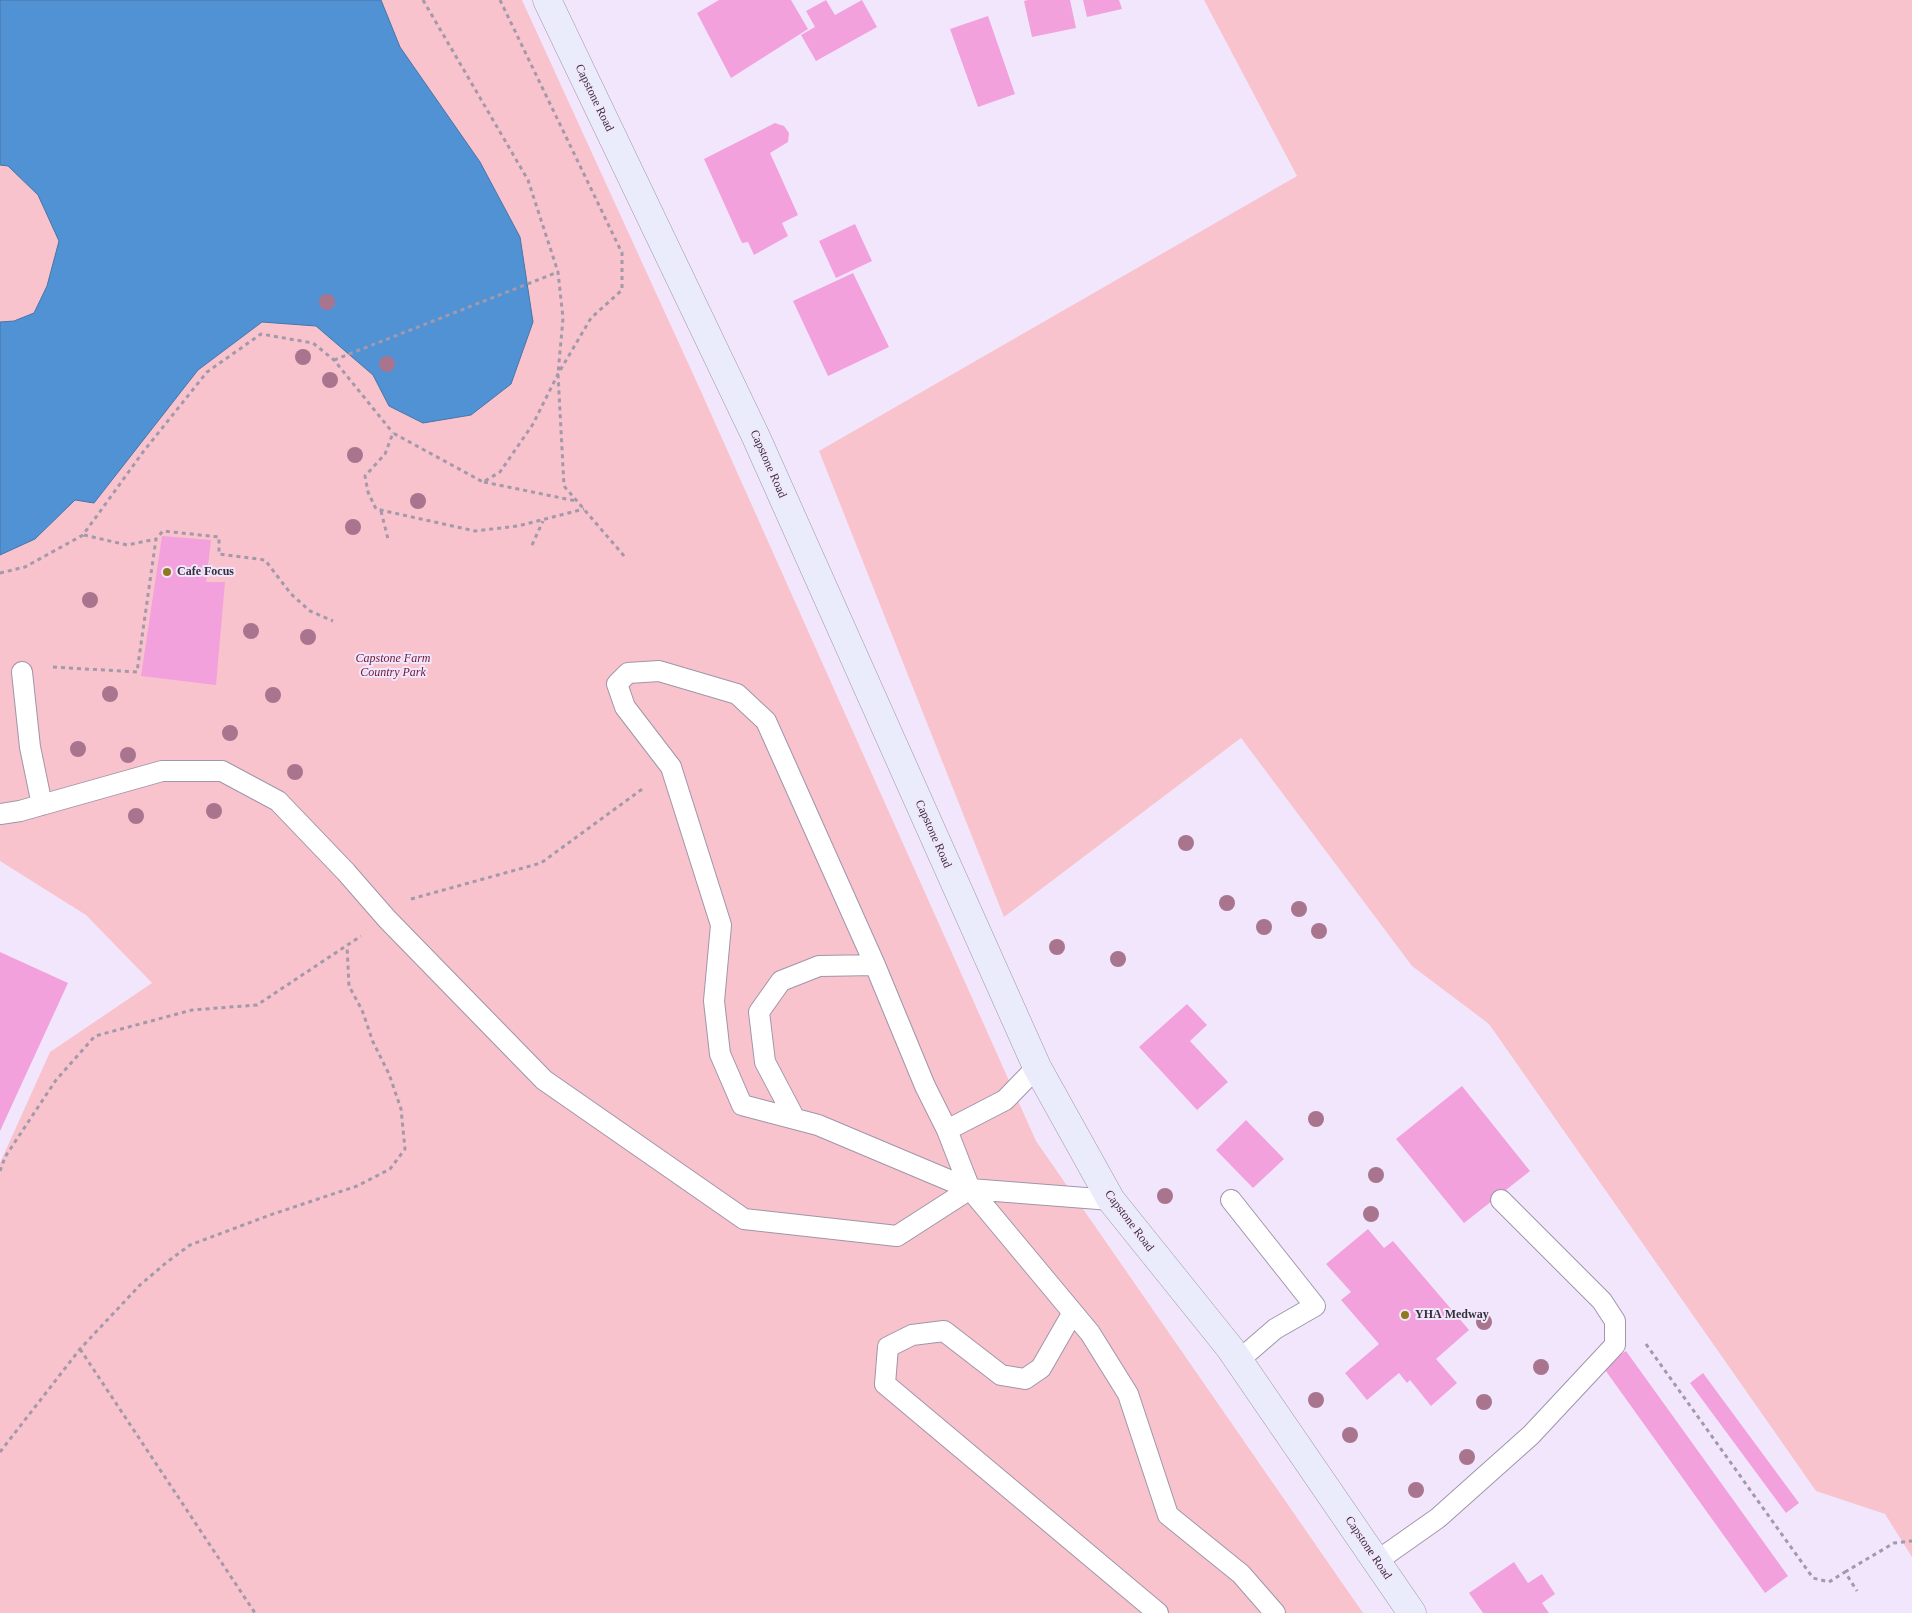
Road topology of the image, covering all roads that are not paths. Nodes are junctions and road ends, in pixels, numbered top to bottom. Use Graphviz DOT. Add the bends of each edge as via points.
graph roads {
  1 [pos="547,0"];
  2 [pos="22,672"];
  3 [pos="42,805"];
  4 [pos="0,814"];
  5 [pos="875,965"];
  6 [pos="1037,1067"];
  7 [pos="795,1119"];
  8 [pos="947,1130"];
  9 [pos="970,1189"];
  10 [pos="1111,1200"];
  11 [pos="1231,1200"];
  12 [pos="1501,1200"];
  13 [pos="1072,1314"];
  14 [pos="1238,1360"];
  15 [pos="1377,1560"];
  16 [pos="1158,1613"];
  17 [pos="1274,1613"];
  18 [pos="1412,1613"];
  1 -- 6 [label="street, Capstone Road" via="756,437"];
  2 -- 3 [label="lane" via="30,747"];
  3 -- 4 [label="lane"];
  3 -- 9 [label="lane" via="162,771 222,771 278,801 387,919 544,1080 744,1220 897,1236"];
  5 -- 7 [label="lane" via="819,966 781,981 759,1012 765,1062"];
  5 -- 7 [label="lane" via="766,721 737,694 659,671 628,673 617,684 625,707 671,767 721,925 714,1001 720,1054 742,1105"];
  5 -- 8 [label="lane"];
  6 -- 8 [label="lane" via="1005,1100"];
  6 -- 10 [label="street, Capstone Road"];
  7 -- 9 [label="lane" via="818,1125"];
  8 -- 9 [label="lane"];
  9 -- 10 [label="lane"];
  9 -- 13 [label="lane"];
  10 -- 14 [label="street, Capstone Road"];
  11 -- 14 [label="lane" via="1315,1306 1275,1329"];
  12 -- 15 [label="lane" via="1602,1301 1615,1322 1615,1345 1531,1435 1438,1518"];
  13 -- 16 [label="lane" via="1041,1368 1025,1379 1001,1375 944,1331 912,1335 888,1347 885,1384"];
  13 -- 17 [label="lane" via="1090,1333 1128,1394 1168,1515 1241,1574"];
  14 -- 15 [label="street, Capstone Road"];
  15 -- 18 [label="street, Capstone Road"];
}
